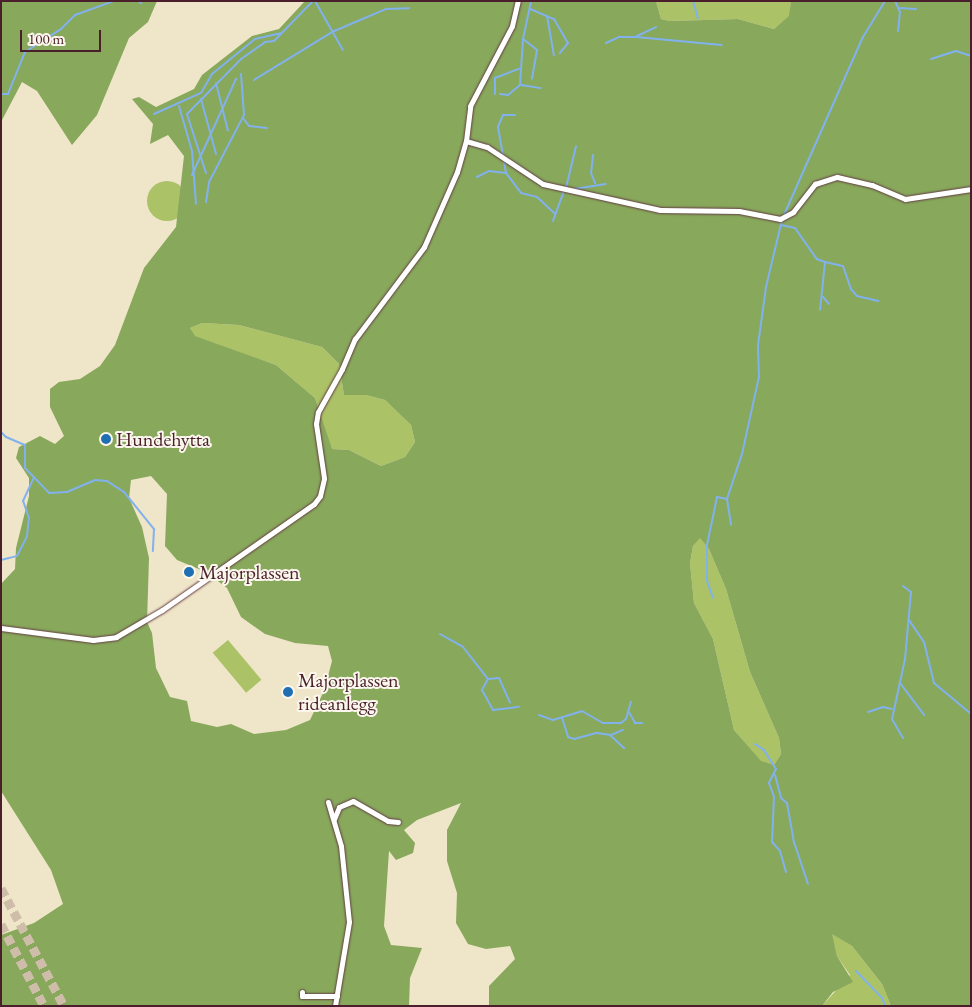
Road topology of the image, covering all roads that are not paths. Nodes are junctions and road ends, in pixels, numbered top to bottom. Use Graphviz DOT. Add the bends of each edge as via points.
graph roads {
  1 [pos="518,1"];
  2 [pos="466,141"];
  3 [pos="971,188"];
  4 [pos="1,628"];
  5 [pos="328,802"];
  6 [pos="334,820"];
  7 [pos="398,822"];
  8 [pos="302,992"];
  9 [pos="337,996"];
  10 [pos="335,1006"];
  1 -- 2 [label="street" via="512,26 470,106"];
  2 -- 3 [label="street" via="487,147 543,184 660,210 739,211 780,219 793,212 815,184 837,177 872,185 904,199"];
  2 -- 4 [label="street" via="451,186 419,258 357,335 318,412 316,424 324,467 320,496 310,508 128,631 108,640"];
  5 -- 6 [label="street"];
  6 -- 7 [label="street" via="339,807 350,801 358,802 388,821"];
  6 -- 9 [label="street" via="341,846 349,922"];
  8 -- 9 [label="street" via="302,996"];
  9 -- 10 [label="street"];
}
